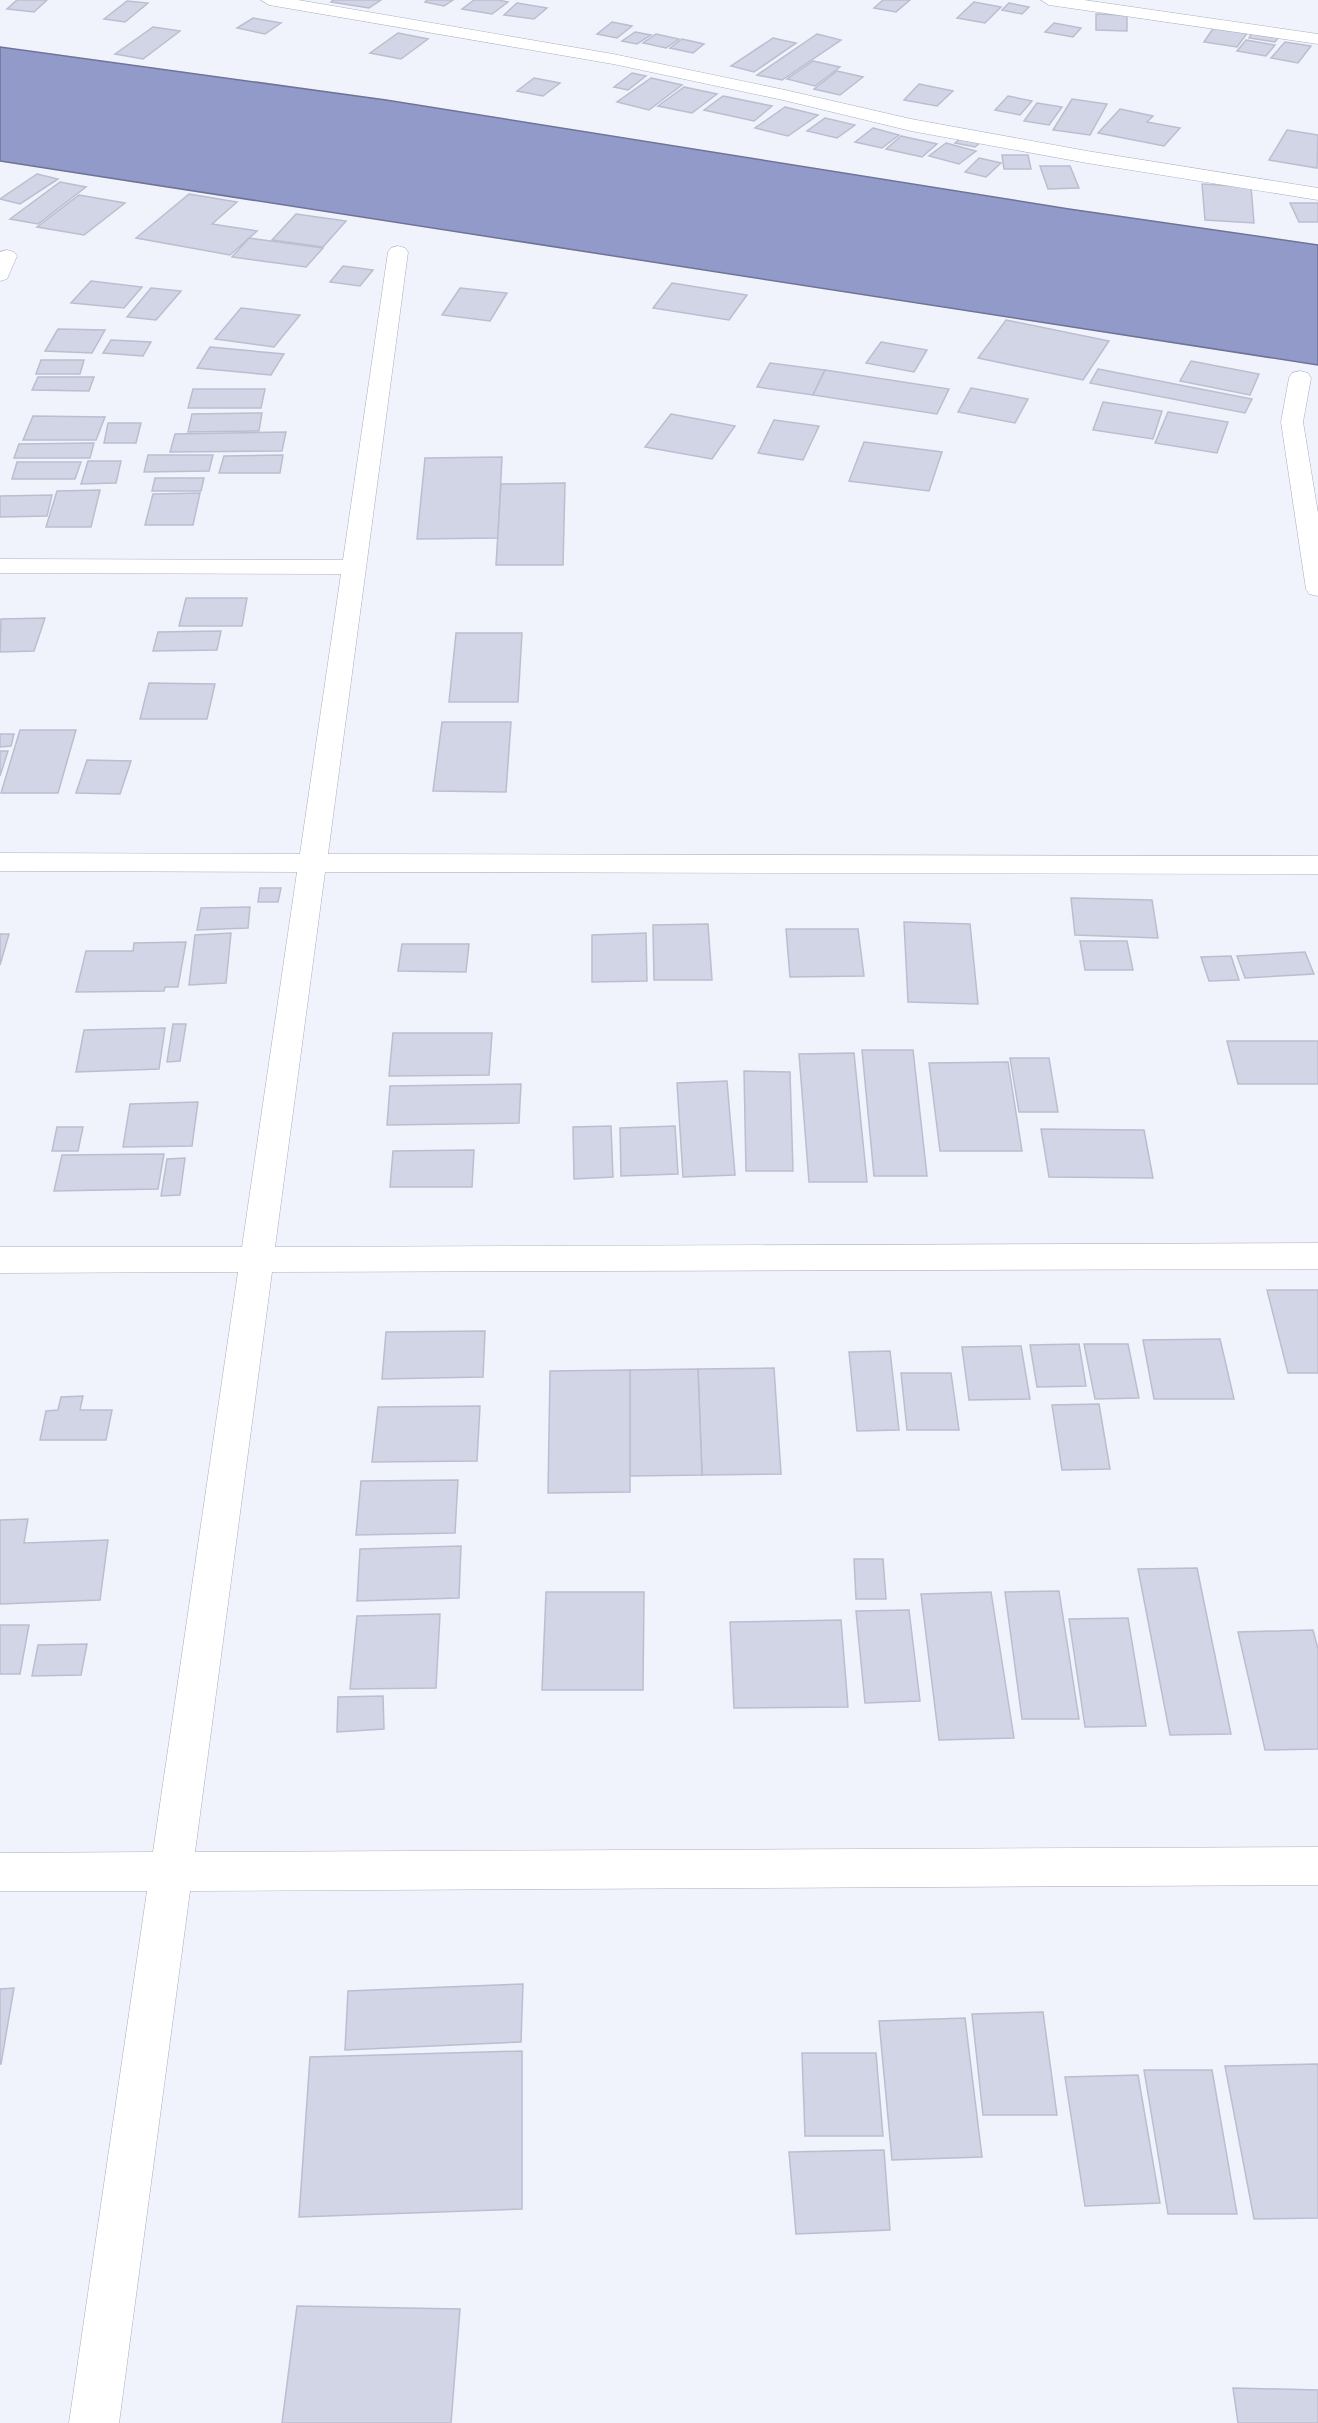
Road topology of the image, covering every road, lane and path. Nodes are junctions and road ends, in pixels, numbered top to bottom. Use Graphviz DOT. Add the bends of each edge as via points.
graph roads {
  1 [pos="269,0"];
  2 [pos="1048,0"];
  3 [pos="1318,39"];
  4 [pos="1318,194"];
  5 [pos="398,252"];
  6 [pos="1300,378"];
  7 [pos="1292,422"];
  8 [pos="1318,428"];
  9 [pos="0,566"];
  10 [pos="354,567"];
  11 [pos="1318,590"];
  12 [pos="0,862"];
  13 [pos="313,862"];
  14 [pos="1318,865"];
  15 [pos="1318,1256"];
  16 [pos="257,1259"];
  17 [pos="0,1260"];
  18 [pos="1318,1866"];
  19 [pos="172,1871"];
  20 [pos="0,1872"];
  21 [pos="94,2423"];
  1 -- 4 [label="street" via="613,59 911,125"];
  2 -- 3 [label="street"];
  5 -- 10 [label="street"];
  6 -- 7 [label="street"];
  7 -- 8 [label="street"];
  7 -- 11 [label="street"];
  9 -- 10 [label="street"];
  10 -- 13 [label="street"];
  12 -- 13 [label="street"];
  13 -- 14 [label="street"];
  13 -- 16 [label="street"];
  15 -- 16 [label="street"];
  16 -- 17 [label="street"];
  16 -- 19 [label="street"];
  18 -- 19 [label="street"];
  19 -- 20 [label="street"];
  19 -- 21 [label="street"];
}
